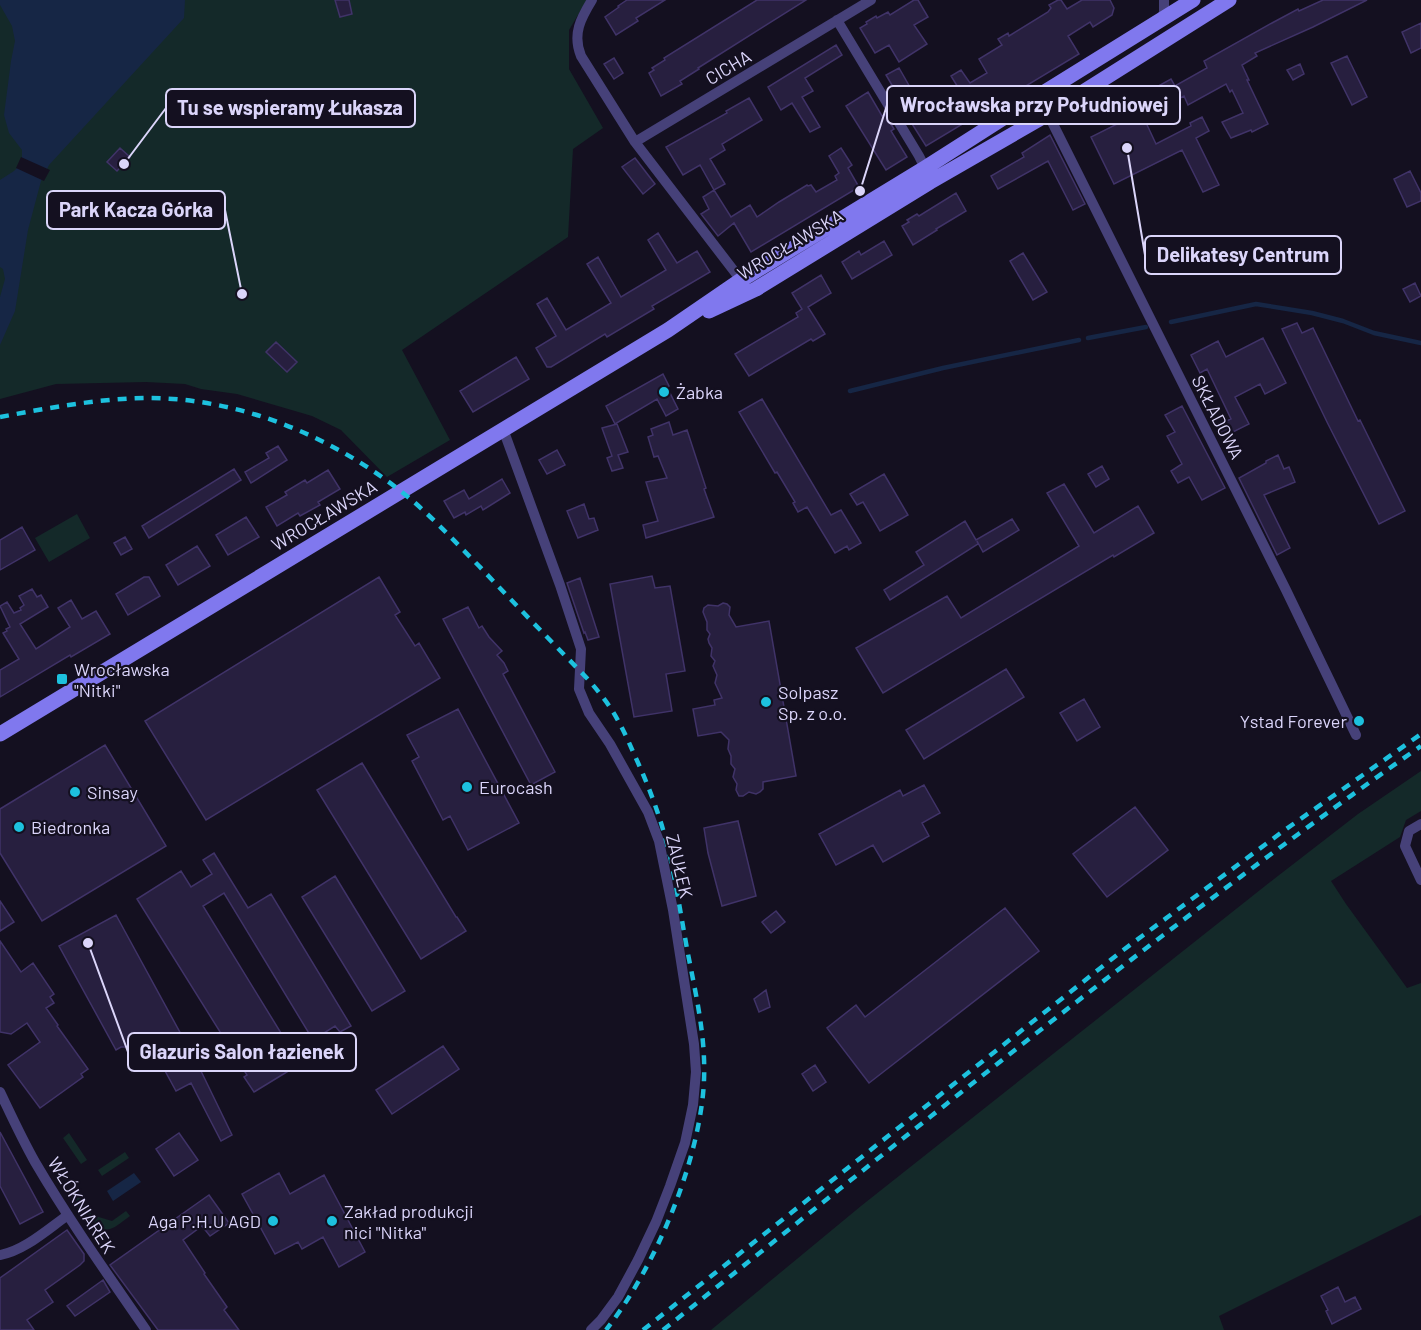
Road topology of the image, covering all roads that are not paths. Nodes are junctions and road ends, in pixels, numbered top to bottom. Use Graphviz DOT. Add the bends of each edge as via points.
graph roads {
  1 [pos="592,0"];
  2 [pos="871,0"];
  3 [pos="1164,0"];
  4 [pos="1194,0"];
  5 [pos="1229,0"];
  6 [pos="1204,15"];
  7 [pos="837,20"];
  8 [pos="1161,21"];
  9 [pos="1069,77"];
  10 [pos="1022,106"];
  11 [pos="1048,114"];
  12 [pos="635,142"];
  13 [pos="928,175"];
  14 [pos="745,286"];
  15 [pos="503,429"];
  16 [pos="0,734"];
  17 [pos="1356,735"];
  18 [pos="1421,824"];
  19 [pos="1421,880"];
  20 [pos="0,1092"];
  21 [pos="68,1215"];
  22 [pos="0,1255"];
  23 [pos="146,1330"];
  24 [pos="591,1330"];
  1 -- 12 [label="street" via="582,17 577,46"];
  2 -- 7 [label="street, CICHA"];
  3 -- 8 [label="street"];
  4 -- 6 [label="street"];
  4 -- 8 [label="street, WROCŁAWSKA"];
  5 -- 6 [label="street, WROCŁAWSKA"];
  6 -- 11 [label="street, WROCŁAWSKA"];
  7 -- 12 [label="street, CICHA"];
  7 -- 13 [label="street"];
  8 -- 9 [label="street, WROCŁAWSKA"];
  9 -- 10 [label="street, WROCŁAWSKA"];
  9 -- 11 [label="street"];
  10 -- 11 [label="street"];
  10 -- 13 [label="street, WROCŁAWSKA"];
  11 -- 13 [label="street, WROCŁAWSKA"];
  11 -- 17 [label="street, SKŁADOWA"];
  12 -- 14 [label="street"];
  13 -- 14 [label="street, WROCŁAWSKA"];
  14 -- 15 [label="street, WROCŁAWSKA"];
  15 -- 16 [label="street, WROCŁAWSKA"];
  15 -- 24 [label="street, ZAUŁEK" via="581,649 579,689 589,713 648,812 659,841 694,1044 693,1105 670,1186 618,1297"];
  18 -- 19 [label="street" via="1409,831 1405,846"];
  20 -- 21 [label="street, WŁÓKNIAREK"];
  21 -- 22 [label="street" via="21,1248"];
  21 -- 23 [label="street, WŁÓKNIAREK"];
}
